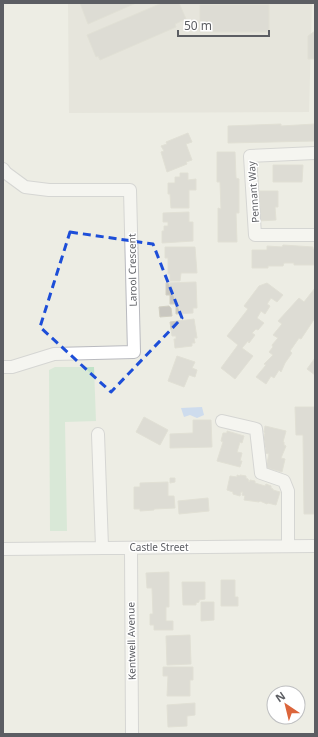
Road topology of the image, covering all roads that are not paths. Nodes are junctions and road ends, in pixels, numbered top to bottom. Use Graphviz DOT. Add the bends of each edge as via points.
graph roads {
  1 [pos="315,153"];
  2 [pos="3,169"];
  3 [pos="315,235"];
  4 [pos="3,367"];
  5 [pos="222,422"];
  6 [pos="98,434"];
  7 [pos="288,546"];
  8 [pos="315,546"];
  9 [pos="102,547"];
  10 [pos="3,548"];
  11 [pos="131,548"];
  12 [pos="132,734"];
  1 -- 3 [label="street, Pennant Way" via="250,156 255,235"];
  2 -- 4 [label="street, Larool Crescent" via="25,187 49,190 130,190 134,352 54,354 12,367"];
  5 -- 7 [label="street" via="256,429 261,473 284,481 288,491"];
  6 -- 9 [label="street"];
  7 -- 8 [label="street, Castle Street"];
  7 -- 11 [label="street, Castle Street"];
  9 -- 10 [label="street, Castle Street"];
  9 -- 11 [label="street, Castle Street"];
  11 -- 12 [label="street, Kentwell Avenue"];
}
